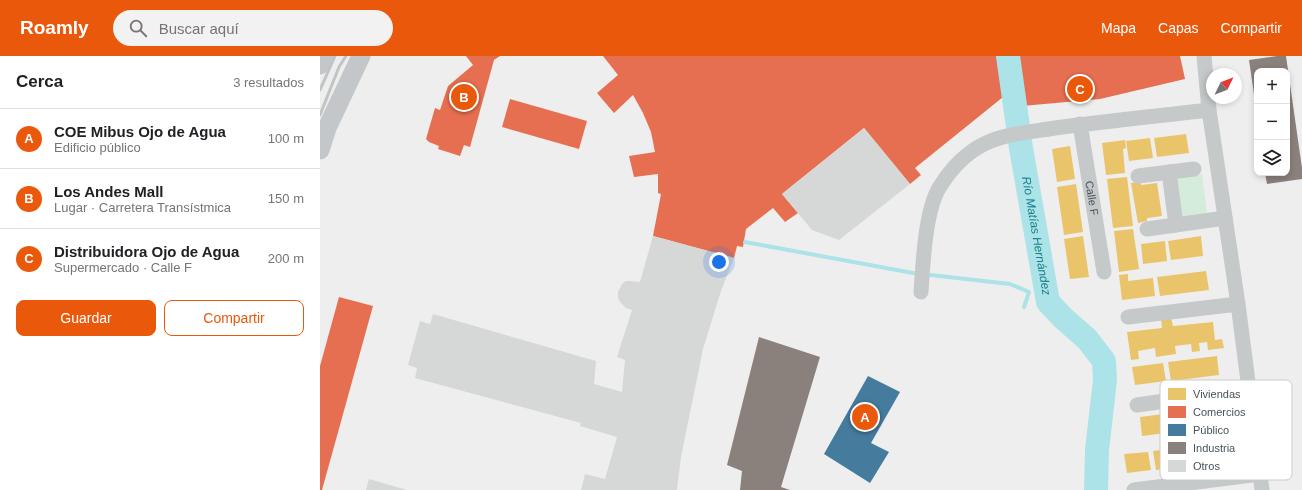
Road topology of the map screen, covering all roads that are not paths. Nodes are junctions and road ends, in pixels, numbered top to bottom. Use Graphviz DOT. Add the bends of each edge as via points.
graph roads {
  1 [pos="324,56"];
  2 [pos="361,56"];
  3 [pos="1204,56"];
  4 [pos="320,64"];
  5 [pos="1209,110"];
  6 [pos="1080,124"];
  7 [pos="320,150"];
  8 [pos="1194,169"];
  9 [pos="1169,172"];
  10 [pos="1138,176"];
  11 [pos="1225,218"];
  12 [pos="1176,225"];
  13 [pos="1146,229"];
  14 [pos="1104,272"];
  15 [pos="921,290"];
  16 [pos="1238,304"];
  17 [pos="1128,317"];
  18 [pos="1247,380"];
  19 [pos="1160,402"];
  20 [pos="1137,405"];
  21 [pos="1213,480"];
  22 [pos="1261,480"];
  23 [pos="1134,490"];
  24 [pos="1262,490"];
  1 -- 4 [label="main road"];
  2 -- 7 [label="main road" via="327,128"];
  3 -- 5 [label="street"];
  5 -- 6 [label="street"];
  5 -- 11 [label="street"];
  6 -- 14 [label="street, Calle F"];
  6 -- 15 [label="street" via="1002,137 984,144 962,159 938,189 932,208"];
  8 -- 9 [label="street"];
  9 -- 10 [label="street"];
  9 -- 12 [label="street"];
  11 -- 12 [label="street"];
  11 -- 16 [label="street"];
  12 -- 13 [label="street"];
  16 -- 17 [label="street"];
  16 -- 18 [label="street"];
  19 -- 20 [label="street"];
  21 -- 23 [label="street"];
  22 -- 24 [label="street"];
}
